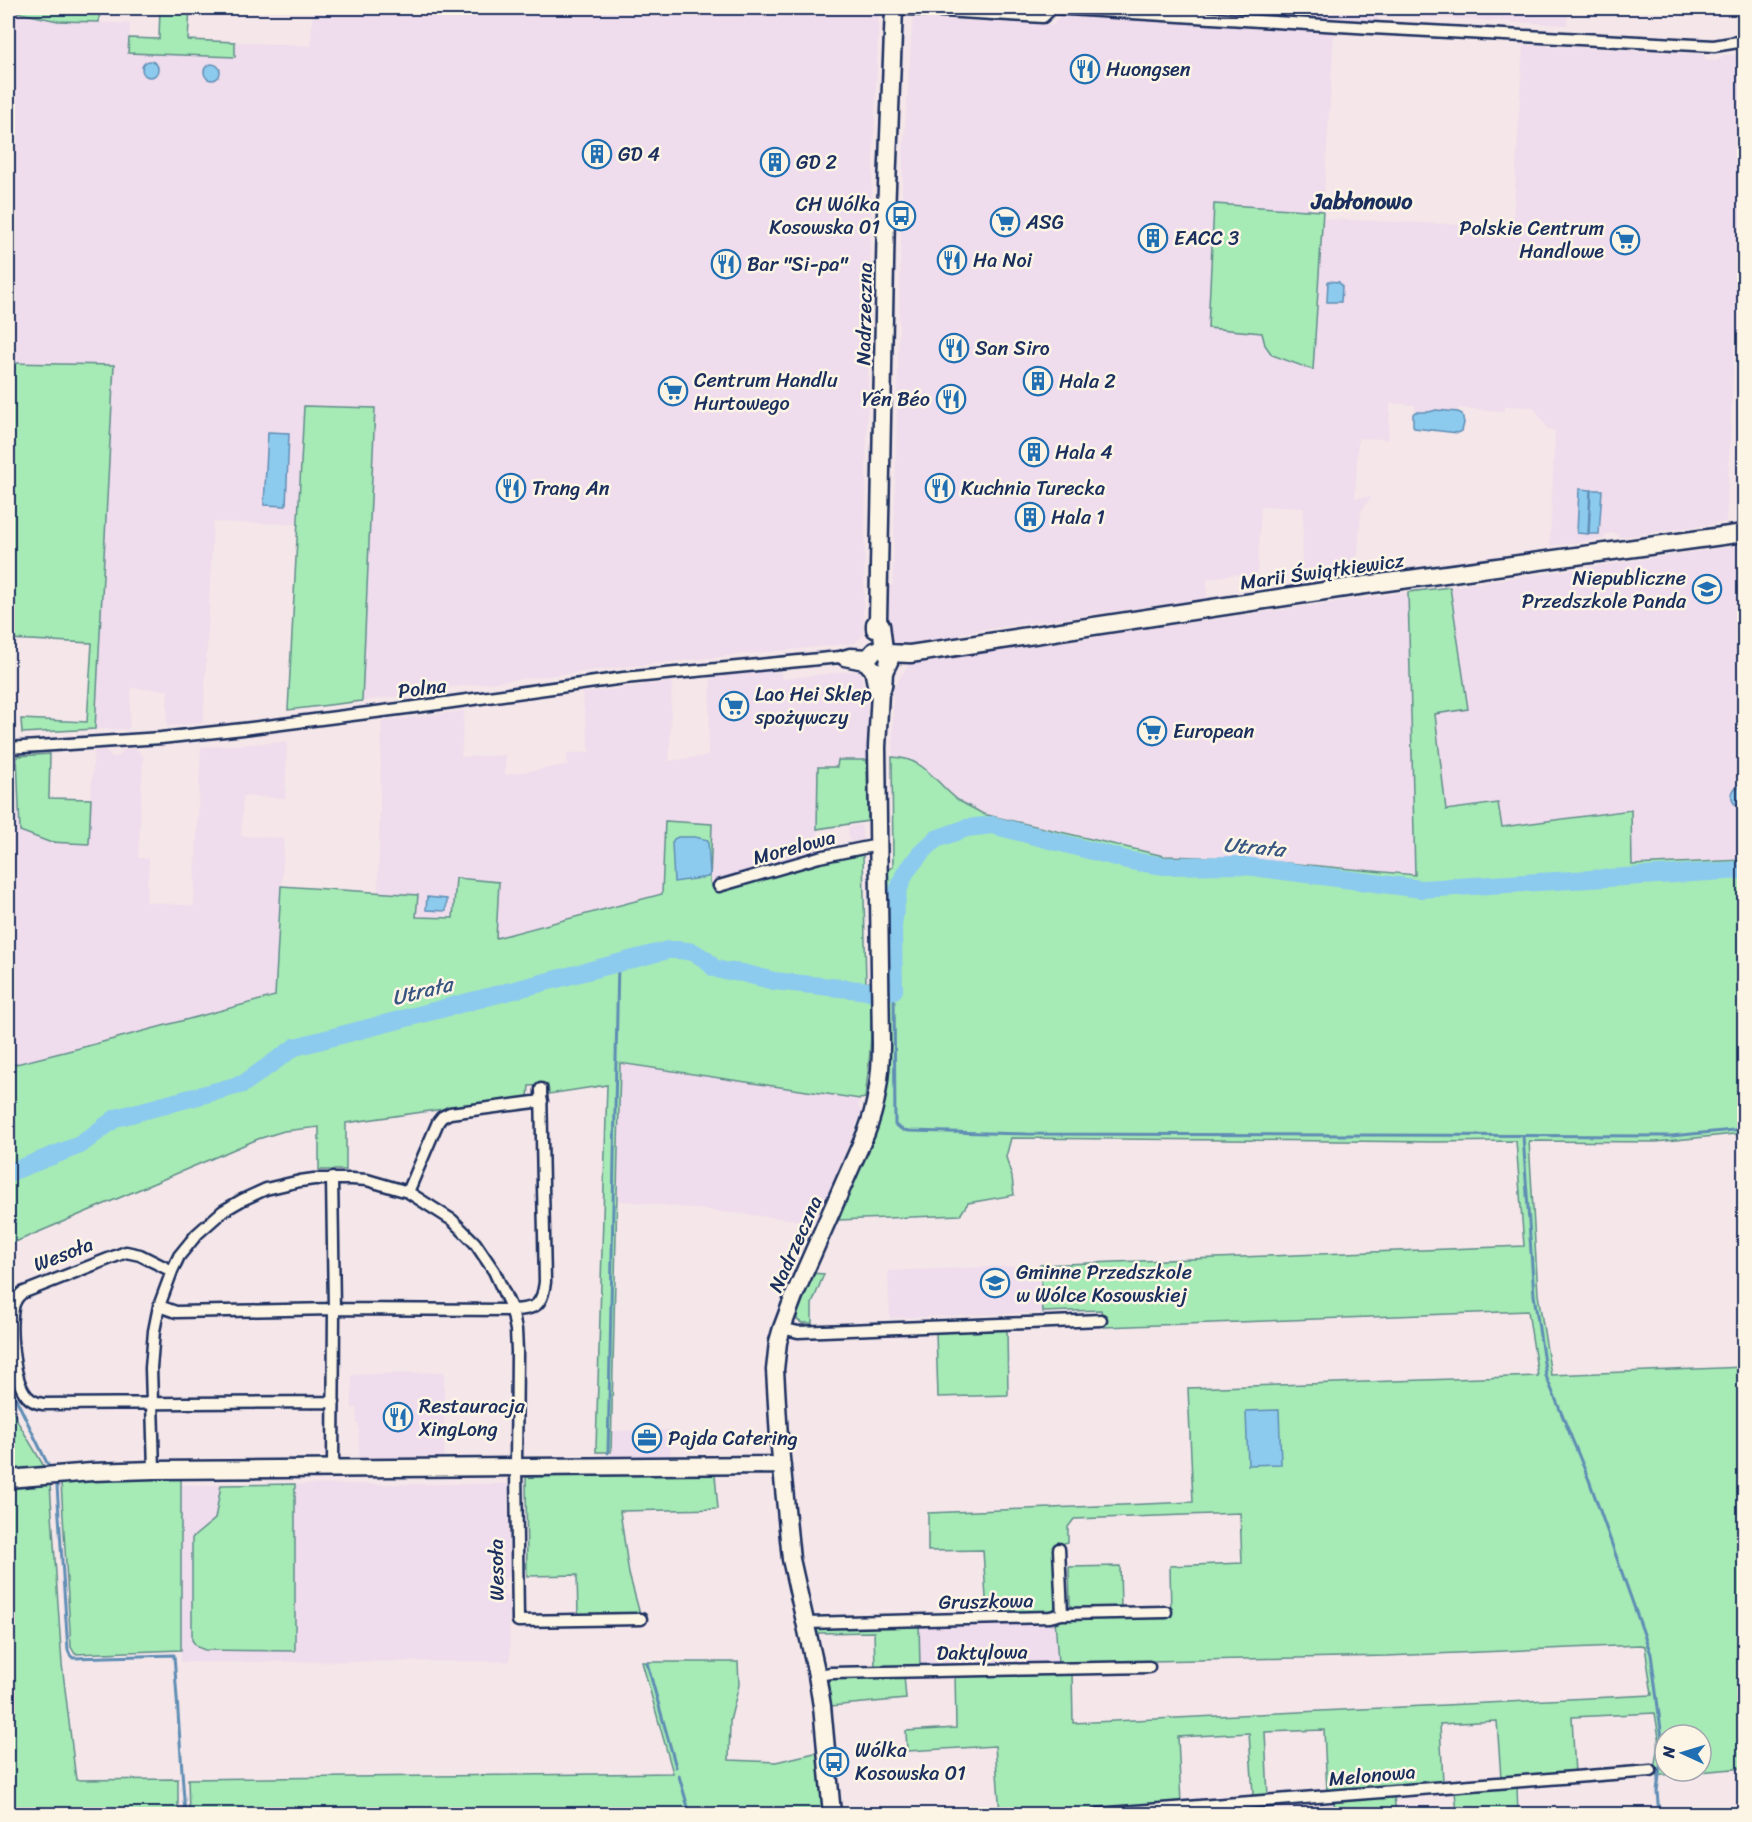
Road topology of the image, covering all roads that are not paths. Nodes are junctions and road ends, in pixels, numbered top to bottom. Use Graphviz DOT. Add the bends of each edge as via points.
graph roads {
  1 [pos="894,8"];
  2 [pos="1744,40"];
  3 [pos="1744,533"];
  4 [pos="879,659"];
  5 [pos="8,748"];
  6 [pos="878,845"];
  7 [pos="719,886"];
  8 [pos="332,1178"];
  9 [pos="408,1192"];
  10 [pos="172,1272"];
  11 [pos="159,1306"];
  12 [pos="334,1310"];
  13 [pos="512,1310"];
  14 [pos="1101,1320"];
  15 [pos="782,1328"];
  16 [pos="334,1402"];
  17 [pos="152,1404"];
  18 [pos="782,1465"];
  19 [pos="516,1467"];
  20 [pos="333,1468"];
  21 [pos="154,1470"];
  22 [pos="8,1479"];
  23 [pos="1059,1549"];
  24 [pos="1166,1612"];
  25 [pos="1062,1614"];
  26 [pos="642,1619"];
  27 [pos="806,1623"];
  28 [pos="1149,1667"];
  29 [pos="817,1675"];
  30 [pos="1651,1771"];
  31 [pos="1261,1802"];
  32 [pos="832,1815"];
  33 [pos="1097,1815"];
  34 [pos="1261,1815"];
  1 -- 2 [label="street" via="1043,17 1052,8 1714,46"];
  1 -- 4 [label="street, Nadrzeczna" via="875,624"];
  3 -- 4 [label="street, Marii Świątkiewicz" via="1351,587 906,654 902,659"];
  4 -- 5 [label="street, Polna" via="850,654 624,678 231,730"];
  4 -- 6 [label="street, Nadrzeczna"];
  6 -- 7 [label="street, Morelowa" via="819,857"];
  6 -- 15 [label="street, Nadrzeczna" via="881,1066 877,1098 866,1133"];
  8 -- 9 [label="street, Wesoła" via="367,1180"];
  8 -- 10 [label="street, Wesoła" via="278,1186 242,1200 197,1234"];
  8 -- 12 [label="street"];
  9 -- 13 [label="street, Wesoła" via="452,1220 475,1243 494,1271"];
  9 -- 13 [label="street" via="442,1117 542,1095 544,1292 534,1307"];
  10 -- 11 [label="street, Wesoła"];
  10 -- 17 [label="street, Wesoła" via="140,1254 126,1252 22,1293 13,1307 15,1367 30,1399 43,1404"];
  11 -- 12 [label="street" via="176,1312"];
  11 -- 17 [label="street, Wesoła" via="151,1349"];
  12 -- 13 [label="street"];
  12 -- 16 [label="street"];
  13 -- 19 [label="street, Wesoła" via="517,1351"];
  14 -- 15 [label="street" via="798,1332"];
  15 -- 18 [label="street, Nadrzeczna" via="775,1370"];
  16 -- 17 [label="street, Wesoła"];
  16 -- 20 [label="street"];
  17 -- 21 [label="street, Wesoła"];
  18 -- 19 [label="street"];
  18 -- 27 [label="street, Nadrzeczna" via="791,1559"];
  19 -- 20 [label="street"];
  19 -- 26 [label="street, Wesoła" via="518,1621"];
  20 -- 21 [label="street"];
  21 -- 22 [label="street"];
  23 -- 25 [label="street"];
  24 -- 25 [label="street, Gruszkowa"];
  25 -- 27 [label="street, Gruszkowa"];
  27 -- 29 [label="street, Nadrzeczna"];
  28 -- 29 [label="street, Daktylowa"];
  29 -- 32 [label="street, Nadrzeczna"];
  30 -- 31 [label="street, Melonowa"];
  31 -- 33 [label="street, Melonowa"];
  31 -- 34 [label="street"];
}
